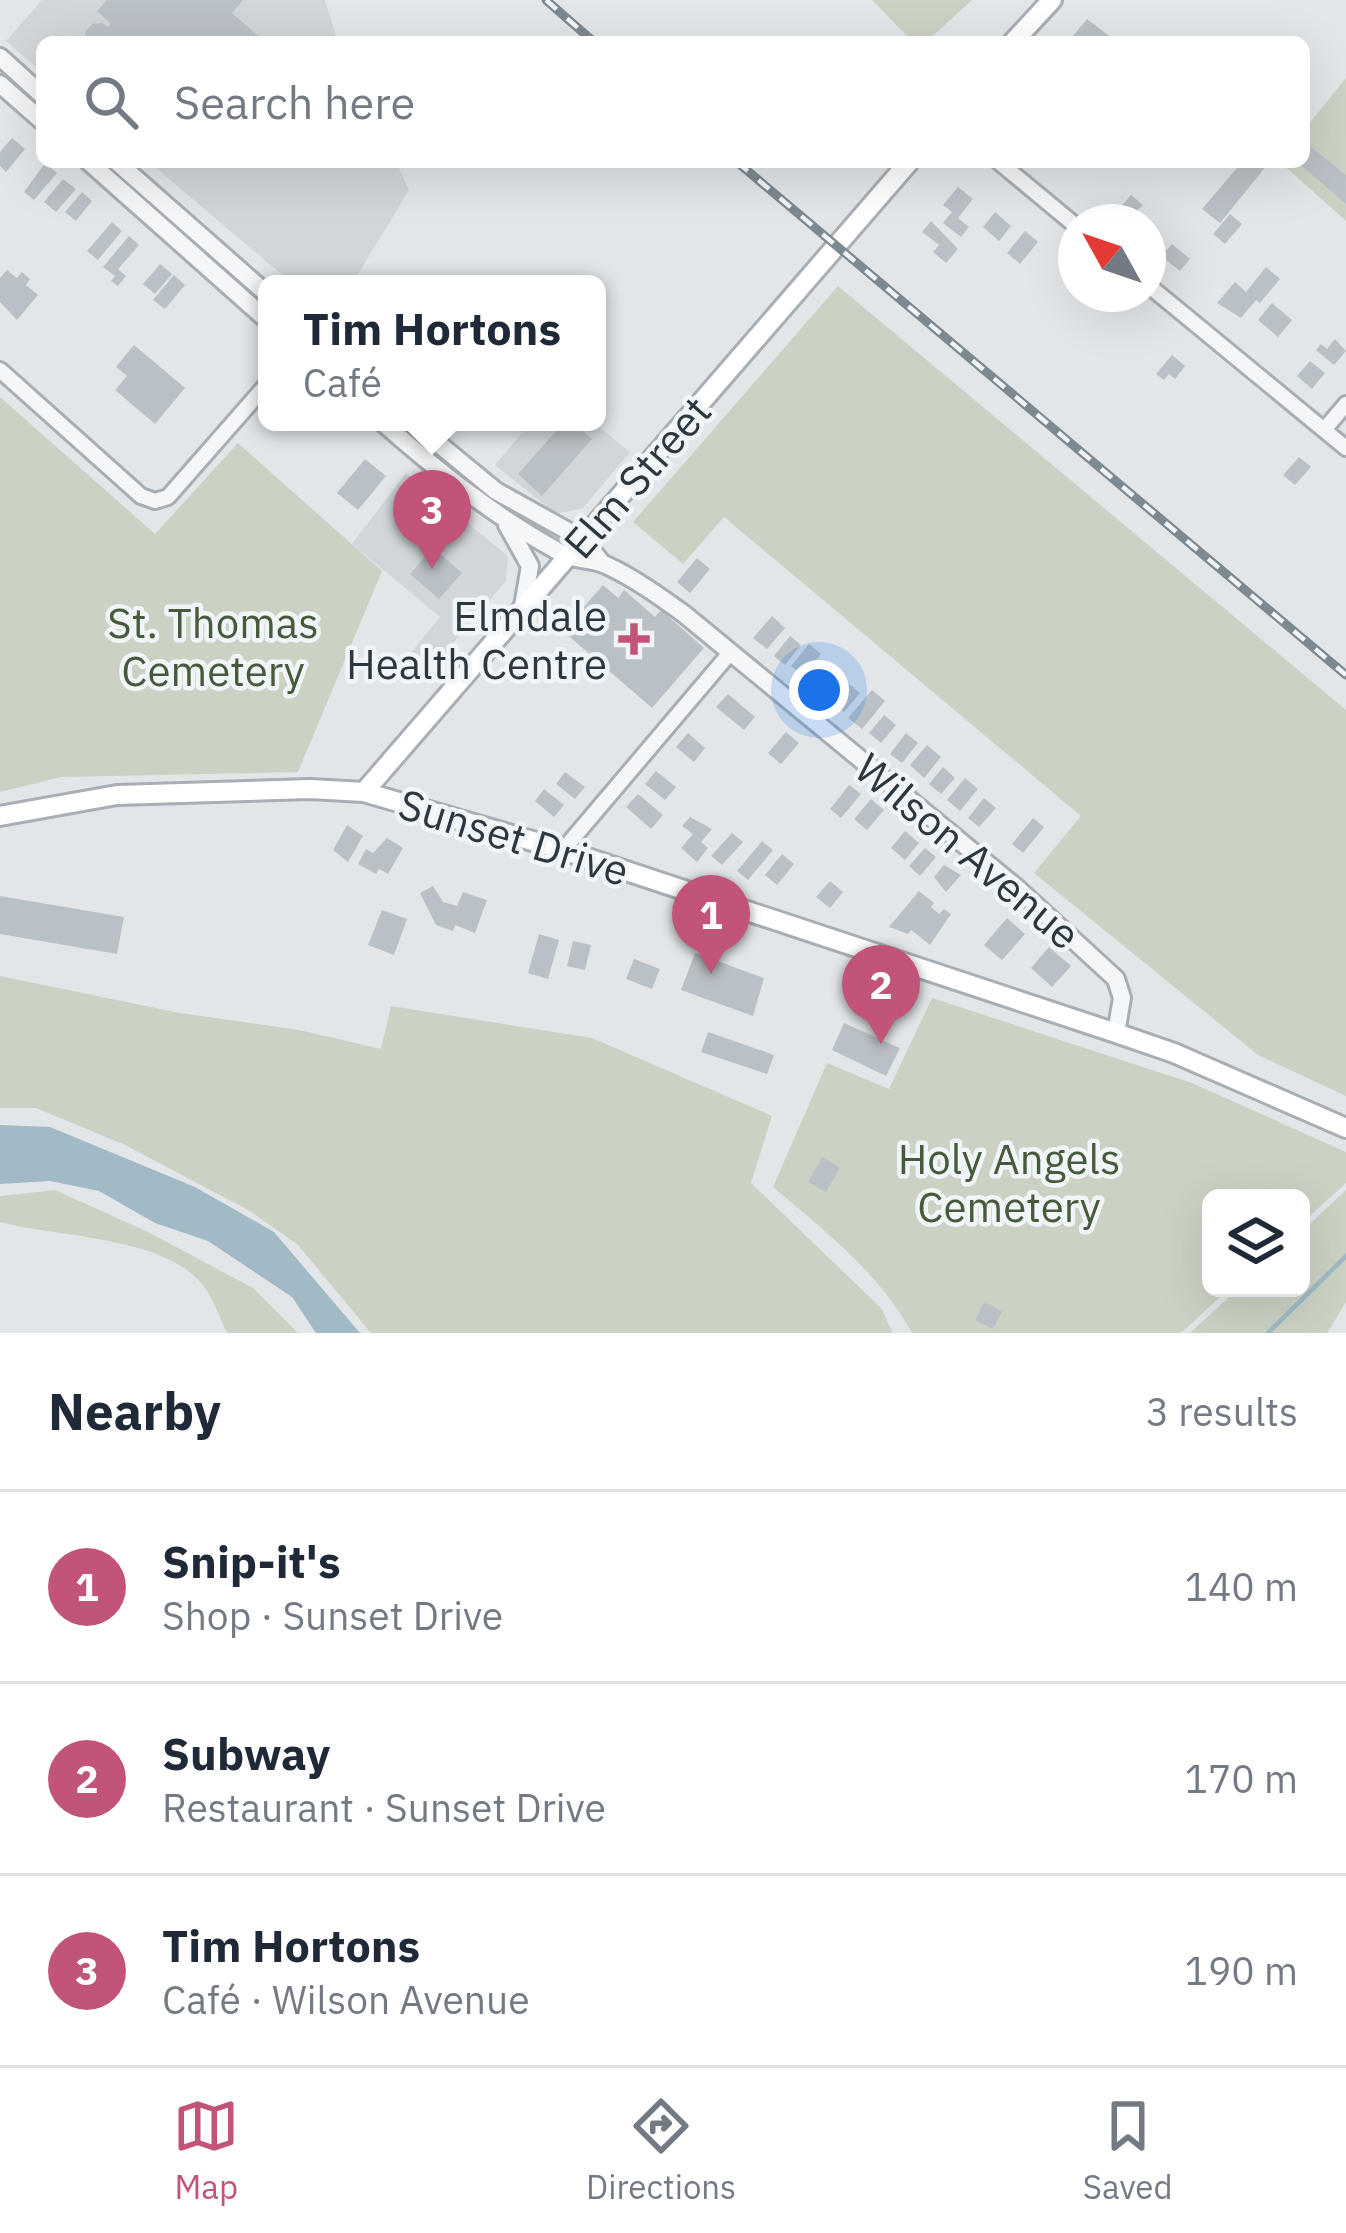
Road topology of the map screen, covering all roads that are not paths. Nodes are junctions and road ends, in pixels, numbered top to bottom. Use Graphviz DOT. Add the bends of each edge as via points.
graph roads {
  1 [pos="1052,0"];
  2 [pos="1019,36"];
  3 [pos="0,57"];
  4 [pos="0,84"];
  5 [pos="36,90"];
  6 [pos="36,116"];
  7 [pos="97,168"];
  8 [pos="122,168"];
  9 [pos="904,168"];
  10 [pos="1006,168"];
  11 [pos="1058,211"];
  12 [pos="159,212"];
  13 [pos="258,287"];
  14 [pos="1166,300"];
  15 [pos="258,311"];
  16 [pos="0,370"];
  17 [pos="258,394"];
  18 [pos="1346,404"];
  19 [pos="1324,430"];
  20 [pos="392,431"];
  21 [pos="423,431"];
  22 [pos="1346,448"];
  23 [pos="503,519"];
  24 [pos="584,540"];
  25 [pos="569,558"];
  26 [pos="601,562"];
  27 [pos="522,610"];
  28 [pos="730,653"];
  29 [pos="364,792"];
  30 [pos="0,816"];
  31 [pos="563,850"];
  32 [pos="1116,1033"];
  33 [pos="1346,1128"];
  1 -- 2 [label="main road"];
  3 -- 5 [label="street"];
  4 -- 6 [label="street"];
  7 -- 12 [label="street"];
  8 -- 12 [label="street"];
  9 -- 24 [label="main road, Elm Street"];
  10 -- 11 [label="street"];
  12 -- 13 [label="street"];
  12 -- 15 [label="street"];
  14 -- 19 [label="street"];
  16 -- 17 [label="street" via="155,501 168,497"];
  18 -- 19 [label="street"];
  19 -- 22 [label="street"];
  20 -- 23 [label="street, Wilson Avenue"];
  21 -- 24 [label="street, Wilson Avenue" via="496,491"];
  23 -- 25 [label="street, Wilson Avenue"];
  23 -- 27 [label="street" via="530,566"];
  24 -- 25 [label="main road, Elm Street"];
  24 -- 26 [label="street, Wilson Avenue"];
  25 -- 26 [label="street, Wilson Avenue"];
  25 -- 27 [label="main road, Elm Street"];
  26 -- 28 [label="street, Wilson Avenue"];
  27 -- 29 [label="main road, Elm Street"];
  28 -- 31 [label="street"];
  28 -- 32 [label="street, Wilson Avenue" via="1109,971 1122,998"];
  29 -- 30 [label="main road, Sunset Drive" via="118,795"];
  29 -- 31 [label="main road, Sunset Drive"];
  31 -- 32 [label="main road, Sunset Drive"];
  32 -- 33 [label="main road, Sunset Drive"];
}
